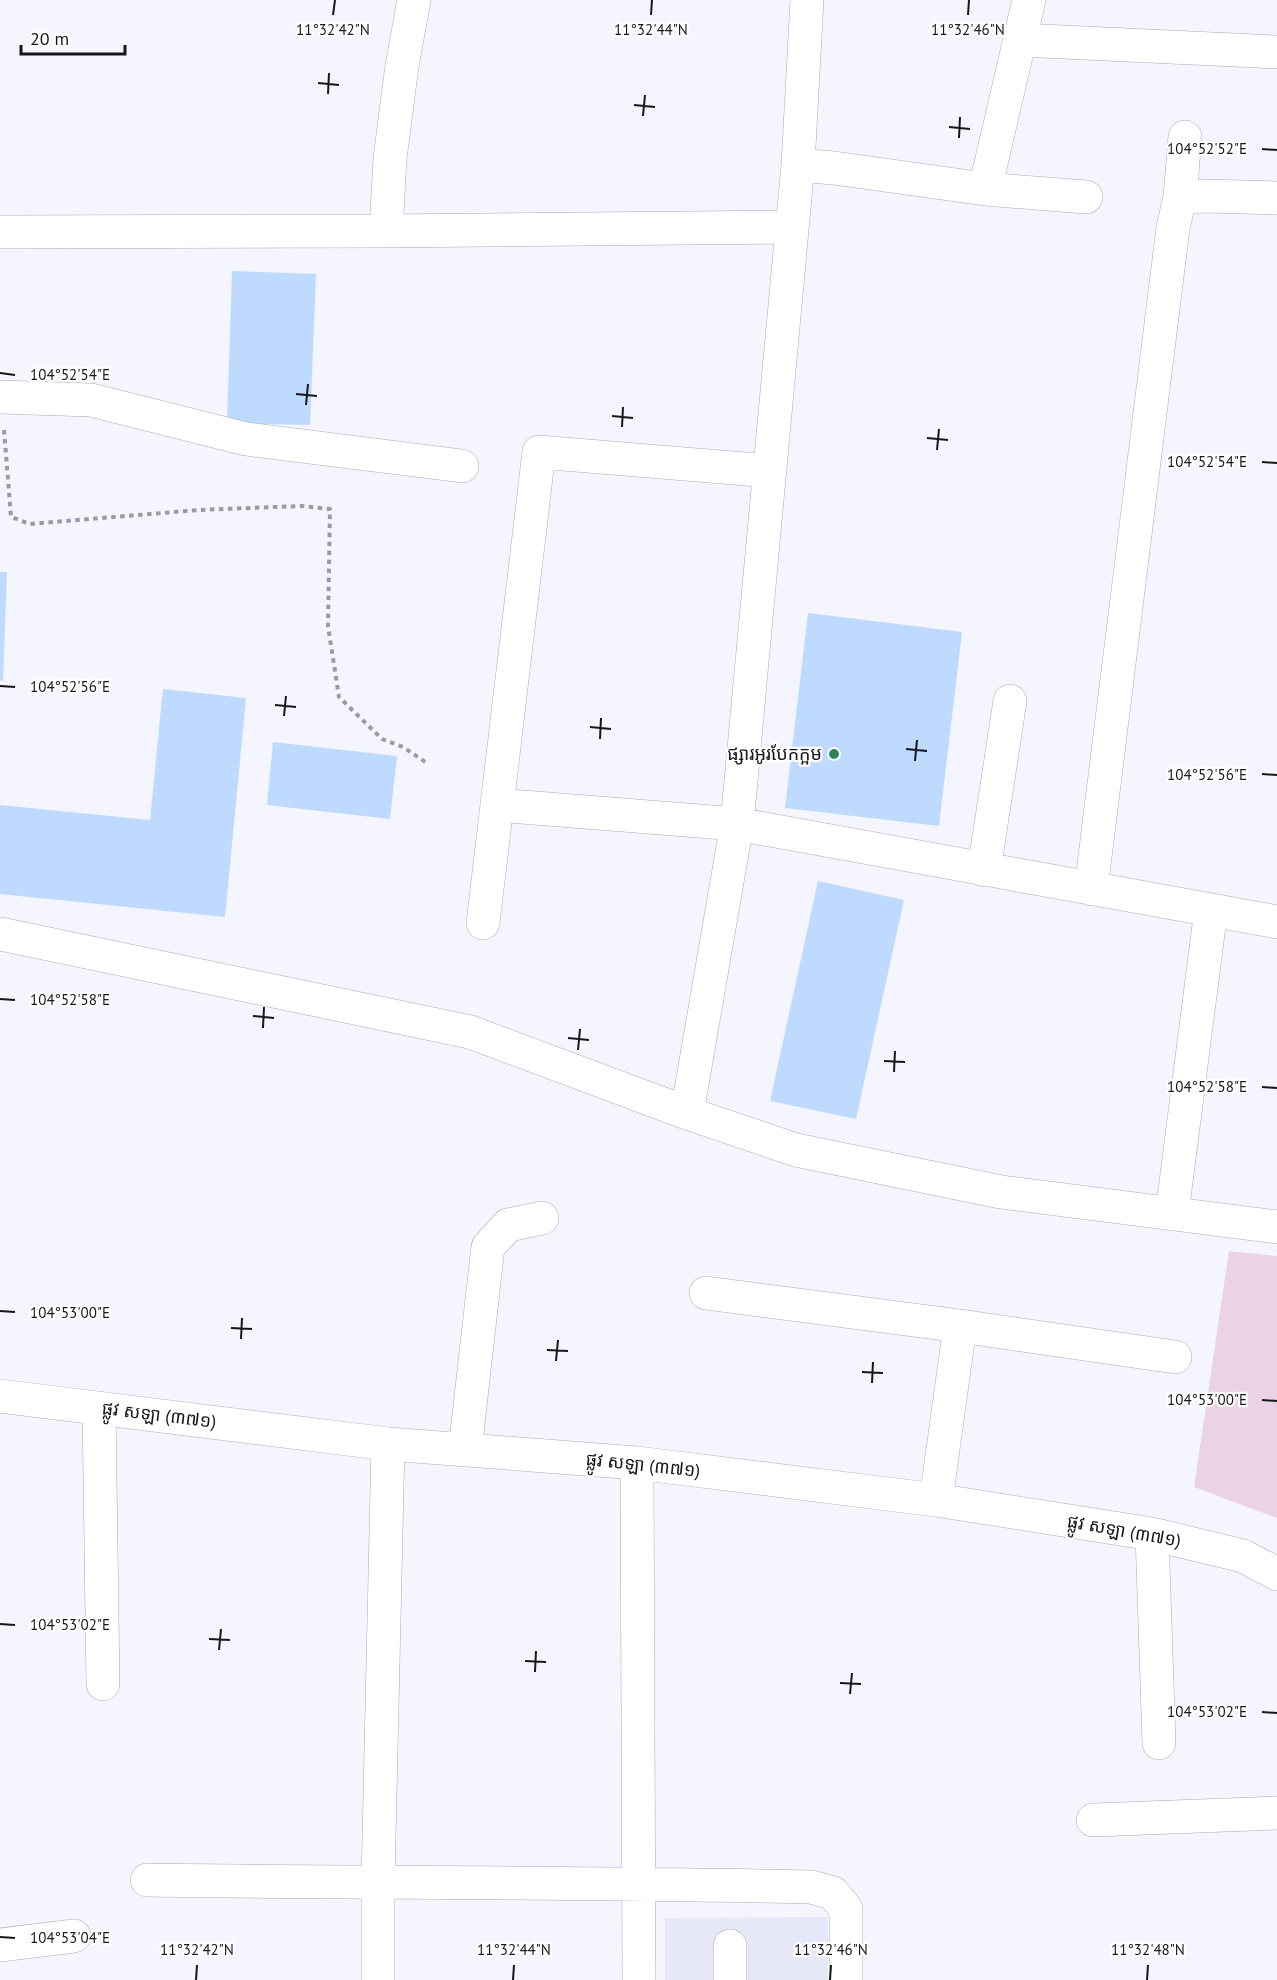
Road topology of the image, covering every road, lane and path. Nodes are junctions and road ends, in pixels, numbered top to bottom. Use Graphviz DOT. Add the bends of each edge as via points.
graph roads {
  1 [pos="414,0"];
  2 [pos="807,0"];
  3 [pos="1029,0"];
  4 [pos="1020,40"];
  5 [pos="1277,52"];
  6 [pos="1185,137"];
  7 [pos="798,165"];
  8 [pos="985,189"];
  9 [pos="1086,197"];
  10 [pos="1180,197"];
  11 [pos="1277,198"];
  12 [pos="791,227"];
  13 [pos="386,231"];
  14 [pos="0,232"];
  15 [pos="0,397"];
  16 [pos="462,466"];
  17 [pos="770,471"];
  18 [pos="1010,701"];
  19 [pos="427,763"];
  20 [pos="497,805"];
  21 [pos="737,824"];
  22 [pos="984,870"];
  23 [pos="1091,889"];
  24 [pos="1211,910"];
  25 [pos="1277,922"];
  26 [pos="483,923"];
  27 [pos="0,934"];
  28 [pos="687,1113"];
  29 [pos="1172,1213"];
  30 [pos="542,1218"];
  31 [pos="1277,1227"];
  32 [pos="706,1293"];
  33 [pos="960,1326"];
  34 [pos="1176,1357"];
  35 [pos="0,1396"];
  36 [pos="99,1408"];
  37 [pos="388,1444"];
  38 [pos="465,1450"];
  39 [pos="637,1463"];
  40 [pos="936,1500"];
  41 [pos="1152,1534"];
  42 [pos="1277,1574"];
  43 [pos="103,1684"];
  44 [pos="1159,1743"];
  45 [pos="1277,1813"];
  46 [pos="1093,1820"];
  47 [pos="147,1880"];
  48 [pos="378,1883"];
  49 [pos="638,1883"];
  50 [pos="74,1936"];
  51 [pos="0,1945"];
  52 [pos="730,1946"];
  53 [pos="378,1980"];
  54 [pos="639,1980"];
  55 [pos="730,1980"];
  56 [pos="846,1980"];
  1 -- 13 [label="street" via="390,158"];
  2 -- 7 [label="street"];
  3 -- 4 [label="street"];
  4 -- 5 [label="street"];
  4 -- 8 [label="street"];
  6 -- 10 [label="street"];
  7 -- 8 [label="street"];
  7 -- 12 [label="street"];
  8 -- 9 [label="street"];
  10 -- 11 [label="street"];
  10 -- 23 [label="street"];
  12 -- 13 [label="street"];
  12 -- 17 [label="street"];
  13 -- 14 [label="street"];
  15 -- 16 [label="street" via="92,400 246,439"];
  15 -- 19 [label="path" via="11,517 30,524 198,510 302,506 330,509 328,626 339,697 382,739"];
  17 -- 20 [label="street" via="539,452"];
  17 -- 21 [label="street"];
  18 -- 22 [label="street"];
  20 -- 21 [label="street"];
  20 -- 26 [label="street"];
  21 -- 22 [label="street"];
  21 -- 28 [label="street"];
  22 -- 23 [label="street"];
  23 -- 24 [label="street"];
  24 -- 25 [label="street"];
  24 -- 29 [label="street"];
  27 -- 28 [label="street" via="470,1032"];
  28 -- 29 [label="street" via="796,1150 1001,1191"];
  29 -- 31 [label="street"];
  30 -- 38 [label="street" via="508,1225 488,1247"];
  32 -- 33 [label="street"];
  33 -- 34 [label="street"];
  33 -- 40 [label="street"];
  35 -- 36 [label="street, ផ្លូវ សឡា (៣៧១)"];
  36 -- 37 [label="street, ផ្លូវ សឡា (៣៧១)"];
  36 -- 43 [label="street"];
  37 -- 38 [label="street, ផ្លូវ សឡា (៣៧១)"];
  37 -- 48 [label="street"];
  38 -- 39 [label="street, ផ្លូវ សឡា (៣៧១)"];
  39 -- 40 [label="street, ផ្លូវ សឡា (៣៧១)"];
  39 -- 49 [label="street"];
  40 -- 41 [label="street, ផ្លូវ សឡា (៣៧១)"];
  41 -- 42 [label="street, ផ្លូវ សឡា (៣៧១)" via="1243,1556"];
  41 -- 44 [label="street"];
  45 -- 46 [label="street"];
  47 -- 48 [label="street"];
  48 -- 49 [label="street"];
  48 -- 53 [label="street"];
  49 -- 54 [label="street"];
  49 -- 56 [label="street" via="812,1887 833,1893 846,1909"];
  50 -- 51 [label="street"];
  52 -- 55 [label="street"];
}
